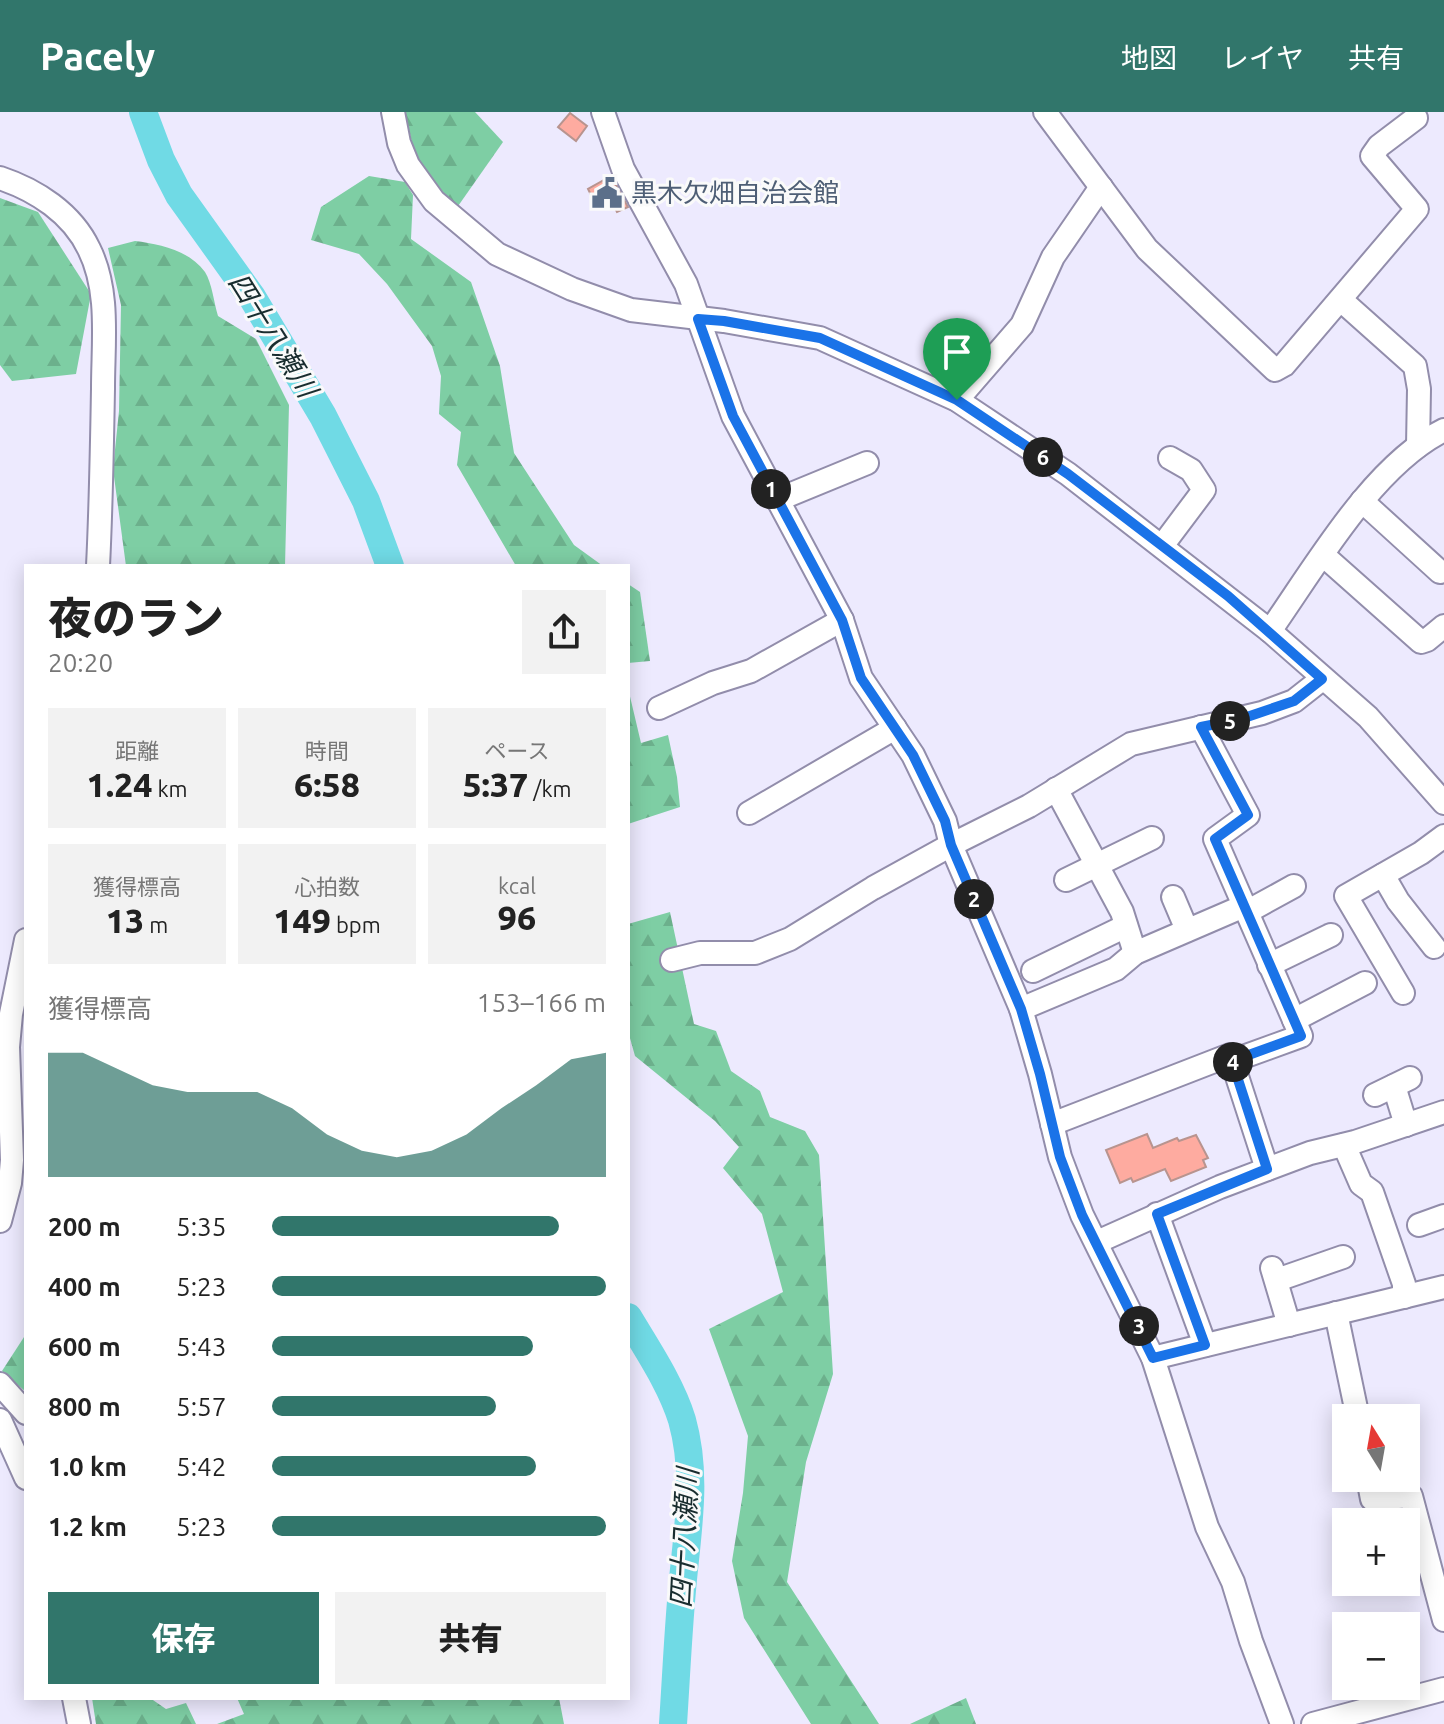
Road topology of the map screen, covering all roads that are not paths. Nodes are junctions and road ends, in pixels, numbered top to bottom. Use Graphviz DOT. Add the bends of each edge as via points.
graph roads {
  1 [pos="393,112"];
  2 [pos="603,112"];
  3 [pos="1045,112"];
  4 [pos="1416,118"];
  5 [pos="0,178"];
  6 [pos="1101,187"];
  7 [pos="1341,300"];
  8 [pos="698,319"];
  9 [pos="957,400"];
  10 [pos="1442,438"];
  11 [pos="1418,446"];
  12 [pos="1170,458"];
  13 [pos="867,463"];
  14 [pos="777,500"];
  15 [pos="1362,501"];
  16 [pos="1162,546"];
  17 [pos="1323,555"];
  18 [pos="98,564"];
  19 [pos="1440,572"];
  20 [pos="842,620"];
  21 [pos="1444,626"];
  22 [pos="1270,631"];
  23 [pos="1322,679"];
  24 [pos="659,708"];
  25 [pos="1201,727"];
  26 [pos="895,728"];
  27 [pos="1056,789"];
  28 [pos="1444,803"];
  29 [pos="749,813"];
  30 [pos="1444,836"];
  31 [pos="1152,838"];
  32 [pos="951,845"];
  33 [pos="1099,865"];
  34 [pos="1383,875"];
  35 [pos="1066,880"];
  36 [pos="1294,886"];
  37 [pos="1173,897"];
  38 [pos="1244,906"];
  39 [pos="1126,926"];
  40 [pos="1187,930"];
  41 [pos="1331,935"];
  42 [pos="1434,947"];
  43 [pos="24,951"];
  44 [pos="1135,953"];
  45 [pos="672,960"];
  46 [pos="1269,965"];
  47 [pos="1033,971"];
  48 [pos="1365,983"];
  49 [pos="1403,993"];
  50 [pos="1021,1009"];
  51 [pos="1294,1020"];
  52 [pos="1232,1061"];
  53 [pos="1393,1086"];
  54 [pos="1444,1112"];
  55 [pos="1052,1124"];
  56 [pos="1406,1125"];
  57 [pos="1344,1145"];
  58 [pos="1267,1169"];
  59 [pos="1157,1214"];
  60 [pos="0,1221"];
  61 [pos="1097,1242"];
  62 [pos="1343,1257"];
  63 [pos="1444,1287"];
  64 [pos="1404,1297"];
  65 [pos="1336,1313"];
  66 [pos="1289,1325"];
  67 [pos="1205,1345"];
  68 [pos="1153,1358"];
  69 [pos="0,1384"];
  70 [pos="1355,1404"];
  71 [pos="24,1411"];
  72 [pos="0,1420"];
  73 [pos="24,1474"];
  74 [pos="1372,1498"];
  75 [pos="1444,1620"];
  76 [pos="1444,1689"];
  77 [pos="74,1700"];
  78 [pos="1374,1716"];
  79 [pos="79,1724"];
  80 [pos="1282,1724"];
  81 [pos="1313,1724"];
  1 -- 8 [label="street" via="408,165 425,189 497,254 631,310"];
  2 -- 8 [label="street" via="623,169 686,284"];
  3 -- 6 [label="street"];
  4 -- 7 [label="street" via="1372,156 1417,209"];
  5 -- 18 [label="street" via="37,194 69,220 99,272 104,322"];
  6 -- 7 [label="street" via="1147,249 1275,370"];
  6 -- 9 [label="street" via="1053,257 1022,325"];
  7 -- 11 [label="street" via="1415,366"];
  8 -- 9 [label="street" via="820,338"];
  8 -- 14 [label="street" via="733,416"];
  9 -- 16 [label="street" via="1068,474"];
  10 -- 11 [label="street"];
  11 -- 15 [label="street"];
  12 -- 16 [label="street" via="1191,470 1204,490"];
  13 -- 14 [label="street"];
  14 -- 20 [label="street"];
  15 -- 17 [label="street"];
  15 -- 19 [label="street"];
  16 -- 22 [label="street"];
  17 -- 21 [label="street" via="1421,642"];
  17 -- 22 [label="street"];
  20 -- 24 [label="street" via="751,671"];
  20 -- 26 [label="street" via="861,678"];
  22 -- 23 [label="street"];
  23 -- 25 [label="street" via="1294,701"];
  23 -- 28 [label="street" via="1368,717"];
  25 -- 27 [label="street" via="1131,744"];
  25 -- 38 [label="street" via="1248,815 1215,839"];
  26 -- 29 [label="street"];
  26 -- 32 [label="street" via="945,821"];
  27 -- 32 [label="street"];
  27 -- 33 [label="street"];
  30 -- 34 [label="street"];
  31 -- 33 [label="street"];
  32 -- 45 [label="street" via="790,939 755,953 700,953"];
  32 -- 50 [label="street"];
  33 -- 35 [label="street"];
  33 -- 39 [label="street"];
  34 -- 42 [label="street"];
  34 -- 49 [label="street" via="1346,896"];
  36 -- 38 [label="street" via="1254,908"];
  37 -- 40 [label="street"];
  38 -- 40 [label="street"];
  38 -- 46 [label="street"];
  39 -- 44 [label="street"];
  39 -- 47 [label="street"];
  40 -- 44 [label="street"];
  41 -- 46 [label="street"];
  43 -- 60 [label="street" via="10,1025 12,1160"];
  44 -- 50 [label="street" via="1116,969"];
  46 -- 51 [label="street"];
  48 -- 51 [label="street"];
  50 -- 55 [label="street"];
  51 -- 52 [label="street" via="1301,1036"];
  52 -- 55 [label="street" via="1230,1055"];
  52 -- 58 [label="street"];
  53 -- 56 [label="street"];
  54 -- 56 [label="street"];
  55 -- 61 [label="street" via="1082,1215"];
  56 -- 57 [label="street"];
  57 -- 58 [label="street"];
  57 -- 64 [label="street" via="1361,1184 1372,1192"];
  58 -- 59 [label="street"];
  59 -- 61 [label="street"];
  59 -- 67 [label="street"];
  61 -- 68 [label="street"];
  62 -- 66 [label="street" via="1274,1273"];
  63 -- 64 [label="street"];
  64 -- 65 [label="street"];
  65 -- 66 [label="street"];
  65 -- 70 [label="street"];
  66 -- 67 [label="street"];
  67 -- 68 [label="street"];
  68 -- 80 [label="street" via="1207,1527 1233,1582"];
  69 -- 71 [label="street"];
  72 -- 73 [label="street"];
  74 -- 75 [label="street" via="1411,1496"];
  76 -- 78 [label="street"];
  77 -- 79 [label="street"];
  78 -- 81 [label="street"];
}
